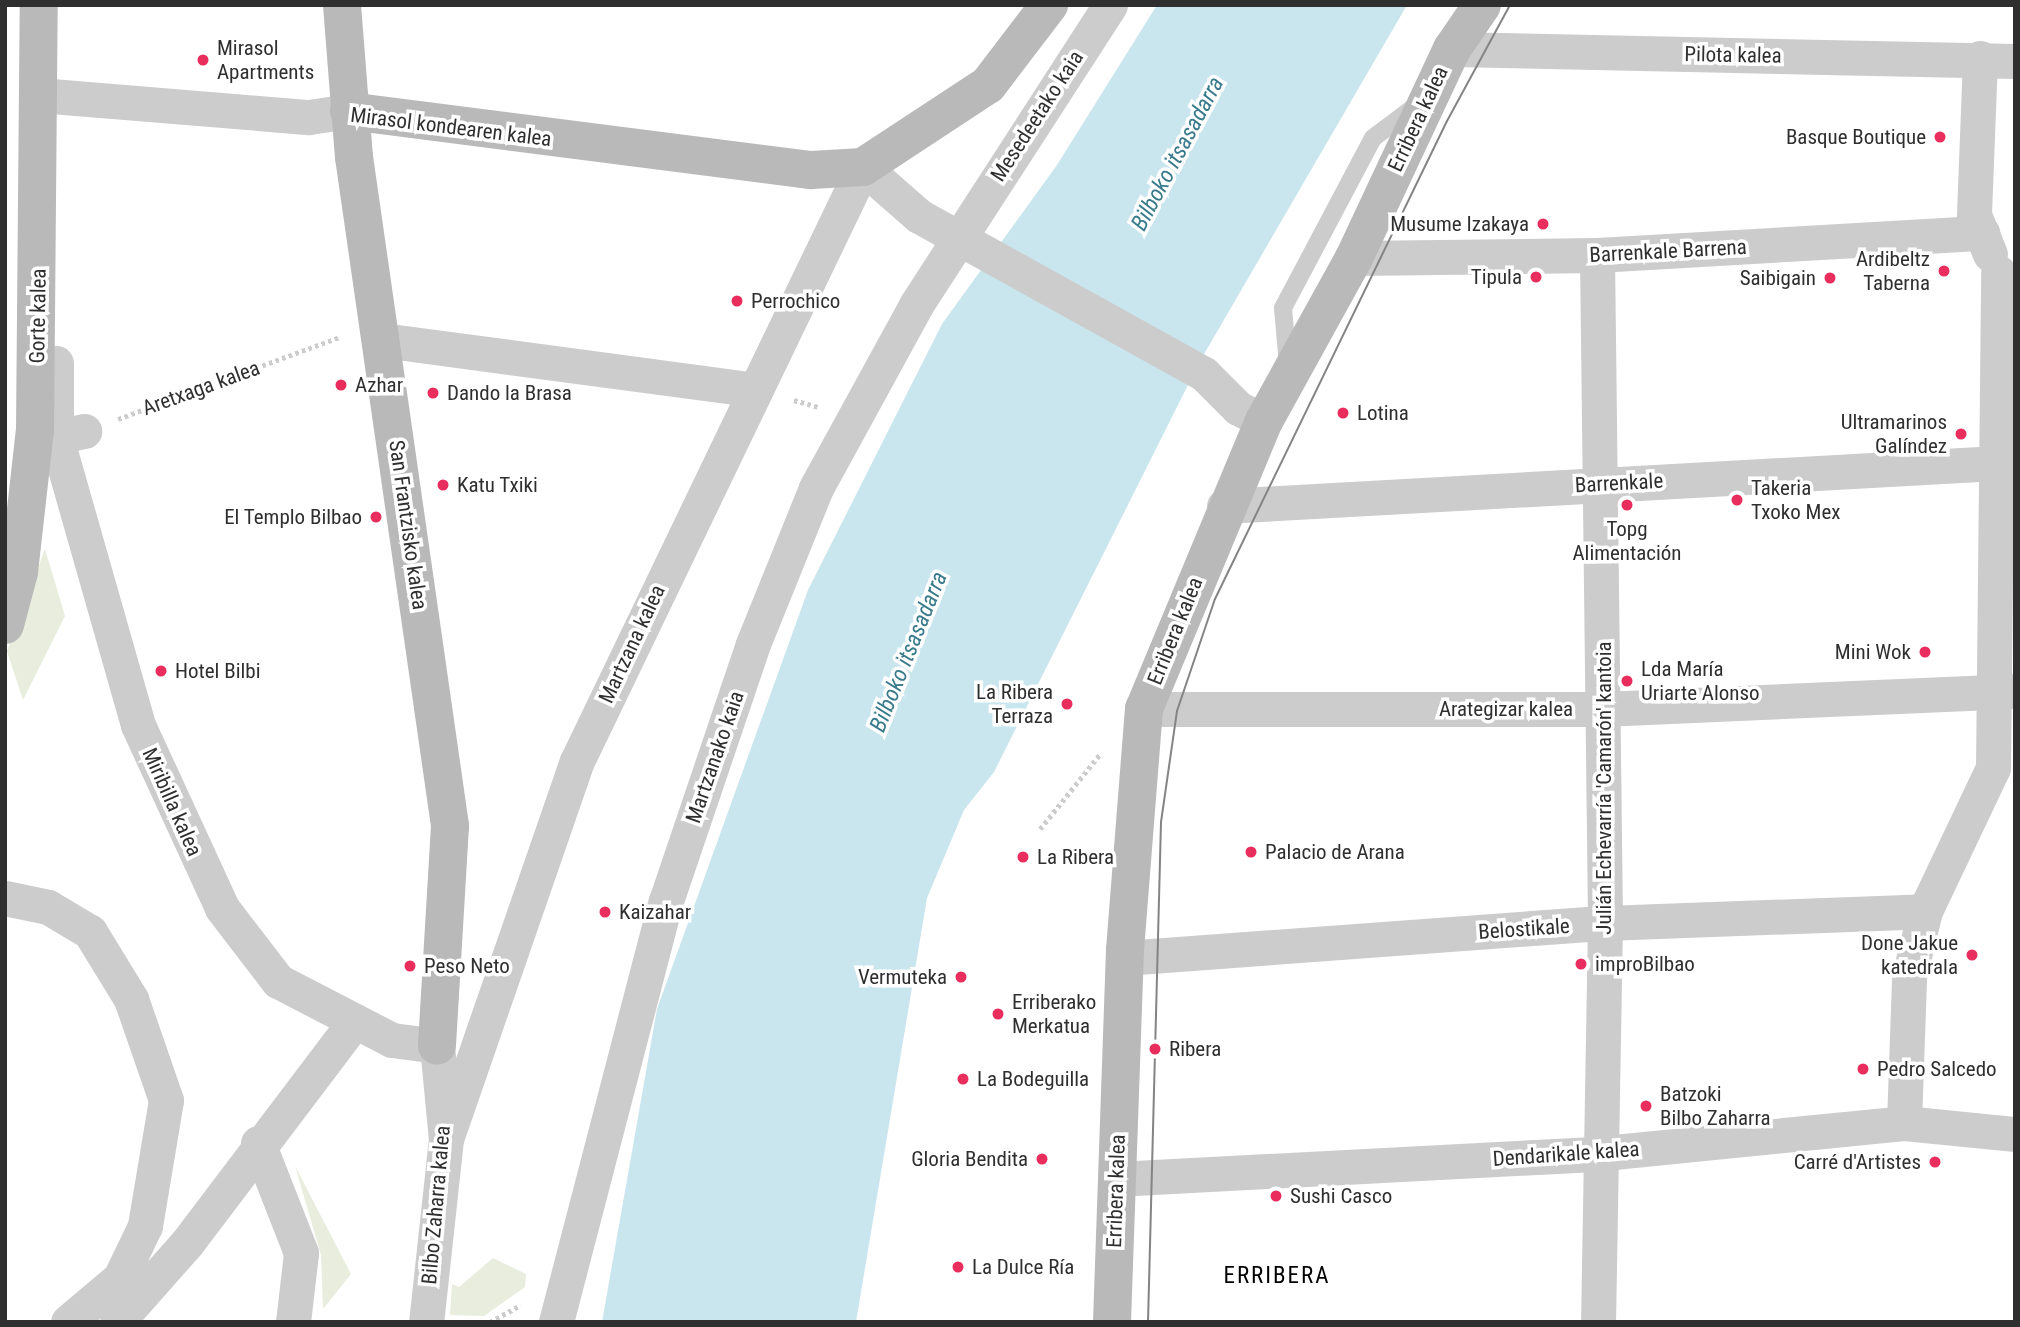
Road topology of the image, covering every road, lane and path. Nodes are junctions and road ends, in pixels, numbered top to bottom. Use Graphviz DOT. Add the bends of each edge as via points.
graph roads {
  1 [pos="39,5"];
  2 [pos="342,5"];
  3 [pos="1049,5"];
  4 [pos="1110,5"];
  5 [pos="1482,5"];
  6 [pos="1452,48"];
  7 [pos="1980,58"];
  8 [pos="2015,61"];
  9 [pos="39,95"];
  10 [pos="1427,98"];
  11 [pos="349,111"];
  12 [pos="863,167"];
  13 [pos="964,228"];
  14 [pos="1982,233"];
  15 [pos="1597,255"];
  16 [pos="1354,258"];
  17 [pos="2006,287"];
  18 [pos="372,335"];
  19 [pos="56,363"];
  20 [pos="1289,373"];
  21 [pos="370,384"];
  22 [pos="755,390"];
  23 [pos="1264,421"];
  24 [pos="70,434"];
  25 [pos="2007,462"];
  26 [pos="1604,483"];
  27 [pos="1224,506"];
  28 [pos="5,625"];
  29 [pos="2006,691"];
  30 [pos="1144,709"];
  31 [pos="1602,709"];
  32 [pos="1103,751"];
  33 [pos="1040,829"];
  34 [pos="5,898"];
  35 [pos="1925,911"];
  36 [pos="1605,923"];
  37 [pos="1124,958"];
  38 [pos="355,1021"];
  39 [pos="437,1045"];
  40 [pos="1904,1123"];
  41 [pos="2015,1134"];
  42 [pos="446,1139"];
  43 [pos="258,1143"];
  44 [pos="1604,1153"];
  45 [pos="1116,1179"];
  46 [pos="543,1311"];
  47 [pos="68,1322"];
  48 [pos="117,1322"];
  49 [pos="293,1322"];
  50 [pos="426,1322"];
  51 [pos="490,1322"];
  52 [pos="1112,1322"];
  53 [pos="1598,1322"];
  1 -- 9 [label="street, Gorte kalea"];
  2 -- 11 [label="street, San Frantzisko kalea" via="351,62"];
  3 -- 12 [label="street" via="988,85"];
  4 -- 13 [label="street, Mesedeetako kaia"];
  5 -- 6 [label="street, Erribera kalea"];
  6 -- 7 [label="street, Pilota kalea"];
  6 -- 10 [label="street, Erribera kalea"];
  7 -- 8 [label="street, Pilota kalea"];
  7 -- 14 [label="street" via="1975,215"];
  9 -- 11 [label="street, Mirasol kondearen kalea" via="309,117"];
  9 -- 28 [label="street, Gorte kalea" via="35,430 19,572"];
  10 -- 16 [label="street, Erribera kalea"];
  10 -- 20 [label="lane" via="1373,138 1283,308"];
  11 -- 12 [label="street, Mirasol kondearen kalea" via="811,170"];
  11 -- 18 [label="street, San Frantzisko kalea"];
  12 -- 22 [label="street, Martzana kalea"];
  12 -- 23 [label="street, bridge" via="919,216 1204,374 1238,408"];
  13 -- 46 [label="street, Martzanako kaia" via="878,367 816,488 753,644 666,901"];
  14 -- 15 [label="street, Barrenkale Barrena"];
  14 -- 17 [label="street"];
  15 -- 16 [label="street, Barrenkale Barrena"];
  15 -- 26 [label="street, Julián Echevarría 'Camarón' kantoia"];
  16 -- 20 [label="street, Erribera kalea"];
  17 -- 25 [label="street"];
  18 -- 21 [label="street"];
  18 -- 22 [label="street"];
  18 -- 24 [label="path, Aretxaga kalea"];
  18 -- 39 [label="street, San Frantzisko kalea" via="450,826"];
  19 -- 24 [label="street"];
  20 -- 23 [label="street, Erribera kalea"];
  22 -- 42 [label="street, Martzana kalea" via="577,761"];
  23 -- 27 [label="street, Erribera kalea"];
  24 -- 38 [label="street, Miribilla kalea" via="138,724 184,836 222,908 278,981"];
  25 -- 26 [label="street, Barrenkale"];
  25 -- 29 [label="street"];
  26 -- 27 [label="street, Barrenkale"];
  26 -- 31 [label="street, Julián Echevarría 'Camarón' kantoia"];
  27 -- 30 [label="street, Erribera kalea"];
  29 -- 31 [label="street, Arategizar kalea"];
  29 -- 35 [label="street" via="1993,768"];
  30 -- 31 [label="street, Arategizar kalea"];
  30 -- 37 [label="street, Erribera kalea"];
  31 -- 36 [label="street, Julián Echevarría 'Camarón' kantoia"];
  32 -- 33 [label="path"];
  34 -- 47 [label="street" via="48,907 90,933 131,999 166,1100 145,1226 120,1278"];
  35 -- 36 [label="street, Belostikale"];
  35 -- 40 [label="street" via="1909,977"];
  36 -- 37 [label="street, Belostikale"];
  36 -- 44 [label="street, Julián Echevarría 'Camarón' kantoia"];
  37 -- 45 [label="street, Erribera kalea"];
  38 -- 39 [label="street, Miribilla kalea" via="392,1040"];
  38 -- 43 [label="street"];
  39 -- 42 [label="street, Bilbo Zaharra kalea"];
  40 -- 41 [label="street, Dendarikale kalea"];
  40 -- 44 [label="street, Dendarikale kalea"];
  42 -- 50 [label="street, Bilbo Zaharra kalea"];
  43 -- 48 [label="street" via="187,1243"];
  43 -- 49 [label="street" via="302,1253"];
  44 -- 45 [label="street, Dendarikale kalea"];
  44 -- 53 [label="street, Julián Echevarría 'Camarón' kantoia"];
  45 -- 52 [label="street, Erribera kalea"];
  46 -- 51 [label="path"];
}
